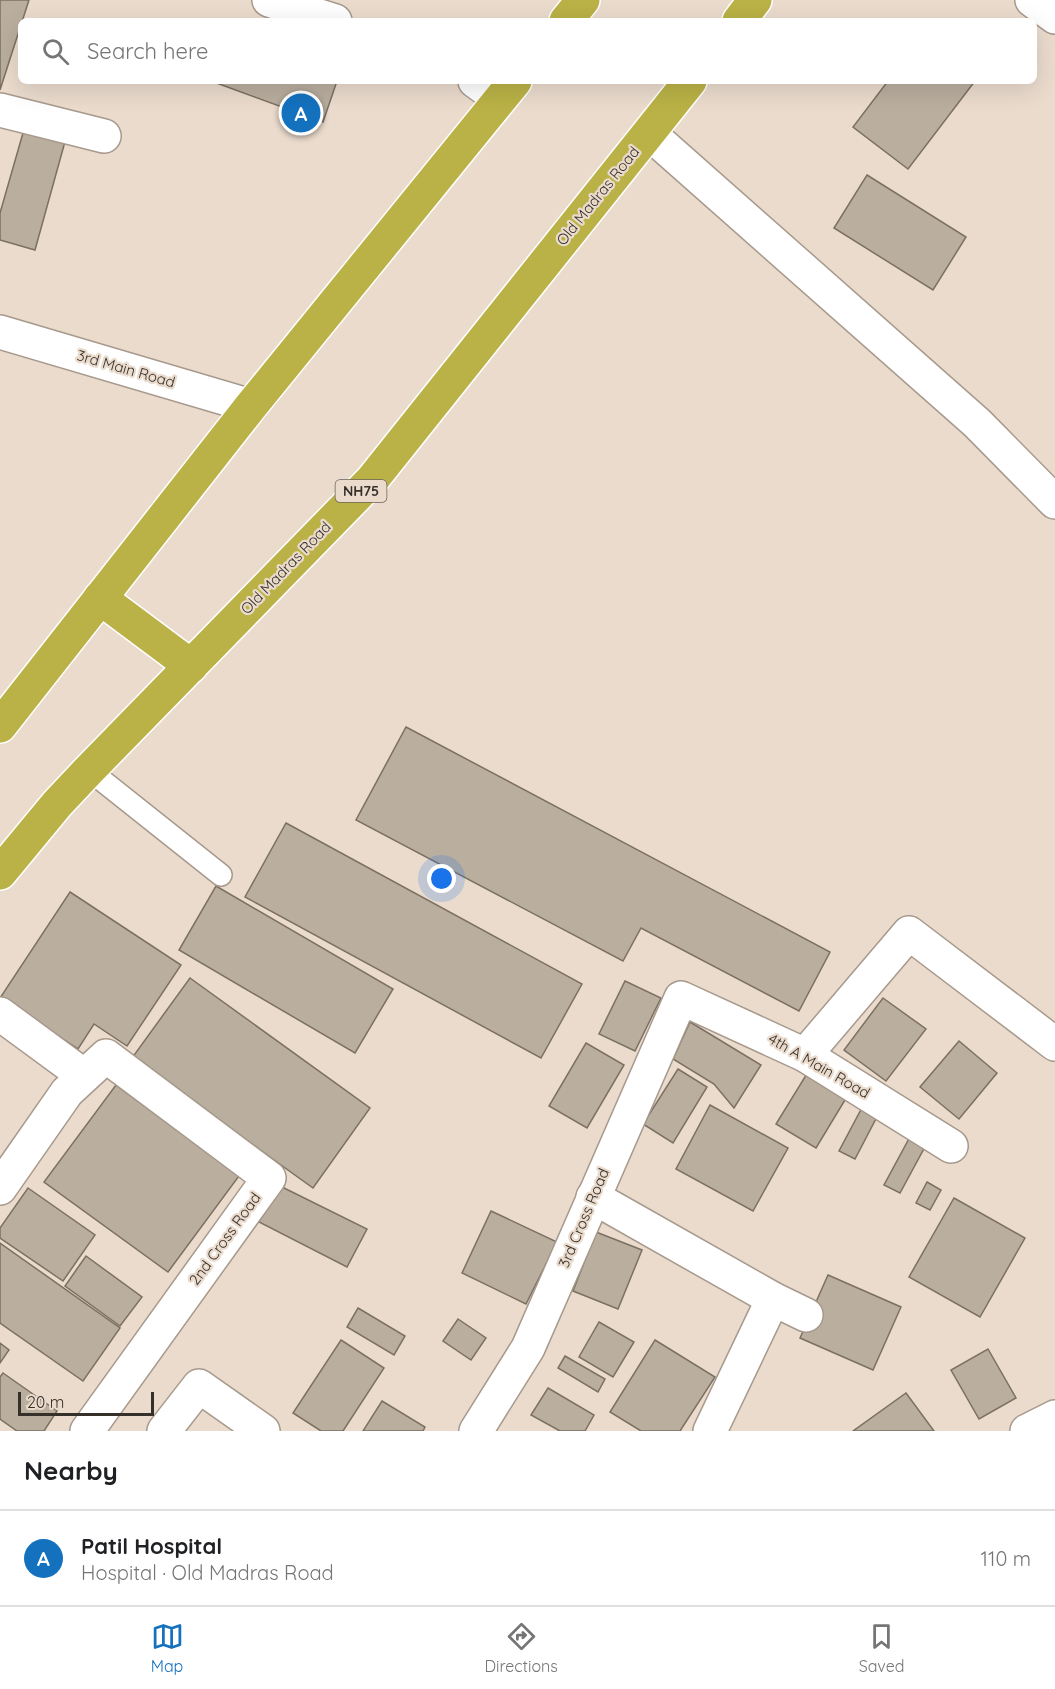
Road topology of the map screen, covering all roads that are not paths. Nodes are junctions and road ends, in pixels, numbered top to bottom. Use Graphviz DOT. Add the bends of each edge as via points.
graph roads {
  1 [pos="269,0"];
  2 [pos="584,0"];
  3 [pos="755,0"];
  4 [pos="1032,0"];
  5 [pos="1055,17"];
  6 [pos="326,18"];
  7 [pos="569,18"];
  8 [pos="741,18"];
  9 [pos="688,84"];
  10 [pos="497,87"];
  11 [pos="0,110"];
  12 [pos="649,133"];
  13 [pos="104,136"];
  14 [pos="0,332"];
  15 [pos="251,406"];
  16 [pos="1055,502"];
  17 [pos="100,598"];
  18 [pos="191,666"];
  19 [pos="0,726"];
  20 [pos="88,770"];
  21 [pos="0,873"];
  22 [pos="221,875"];
  23 [pos="681,998"];
  24 [pos="0,1014"];
  25 [pos="1055,1044"];
  26 [pos="805,1055"];
  27 [pos="83,1075"];
  28 [pos="951,1146"];
  29 [pos="0,1188"];
  30 [pos="593,1197"];
  31 [pos="773,1299"];
  32 [pos="807,1315"];
  33 [pos="1055,1417"];
  34 [pos="87,1431"];
  35 [pos="164,1431"];
  36 [pos="263,1431"];
  37 [pos="476,1431"];
  38 [pos="710,1431"];
  39 [pos="1027,1431"];
  1 -- 6 [label="street"];
  2 -- 7 [label="highway"];
  3 -- 8 [label="highway"];
  4 -- 5 [label="street"];
  9 -- 12 [label="highway, Old Madras Road / NH75"];
  10 -- 15 [label="highway"];
  11 -- 13 [label="street"];
  12 -- 16 [label="street" via="976,423"];
  12 -- 18 [label="highway, Old Madras Road / NH75" via="372,480"];
  14 -- 15 [label="street, 3rd Main Road"];
  15 -- 17 [label="highway"];
  17 -- 18 [label="highway"];
  17 -- 19 [label="highway"];
  18 -- 20 [label="highway, Old Madras Road / NH75"];
  20 -- 21 [label="highway, Old Madras Road / NH75"];
  20 -- 22 [label="lane"];
  23 -- 26 [label="street, 4th A Main Road"];
  23 -- 30 [label="street, 3rd Cross Road"];
  24 -- 27 [label="street"];
  25 -- 26 [label="street" via="909,933"];
  26 -- 28 [label="street, 4th A Main Road"];
  27 -- 29 [label="street"];
  27 -- 34 [label="street, 2nd Cross Road" via="105,1056 269,1178"];
  30 -- 31 [label="street"];
  30 -- 37 [label="street, 3rd Cross Road" via="528,1348"];
  31 -- 32 [label="street"];
  31 -- 38 [label="street"];
  33 -- 39 [label="street"];
  35 -- 36 [label="street" via="199,1386"];
}
